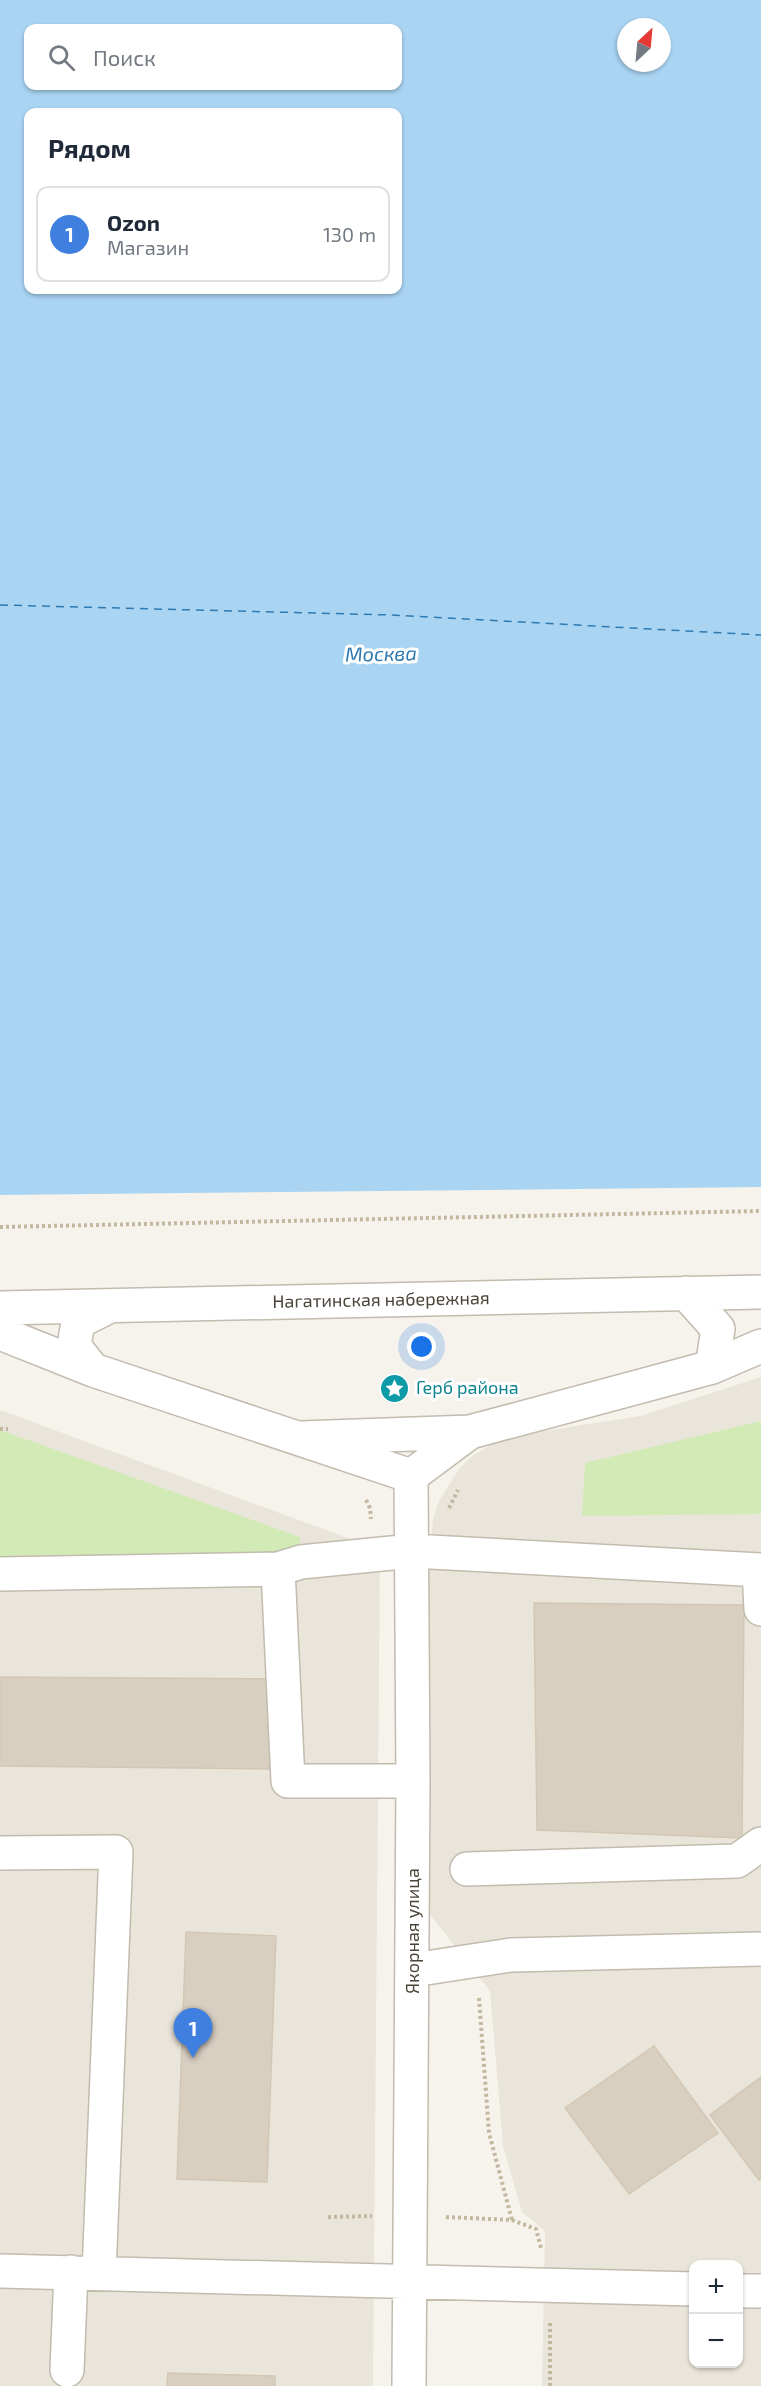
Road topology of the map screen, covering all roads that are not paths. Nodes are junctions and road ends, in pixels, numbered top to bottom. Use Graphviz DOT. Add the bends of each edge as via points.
graph roads {
  1 [pos="761,1292"];
  2 [pos="686,1293"];
  3 [pos="112,1306"];
  4 [pos="0,1308"];
  5 [pos="0,1333"];
  6 [pos="761,1346"];
  7 [pos="712,1367"];
  8 [pos="93,1370"];
  9 [pos="470,1432"];
  10 [pos="301,1438"];
  11 [pos="411,1476"];
  12 [pos="412,1551"];
  13 [pos="278,1569"];
  14 [pos="760,1570"];
  15 [pos="0,1574"];
  16 [pos="761,1609"];
  17 [pos="413,1781"];
  18 [pos="761,1844"];
  19 [pos="0,1853"];
  20 [pos="466,1869"];
  21 [pos="761,1949"];
  22 [pos="413,1970"];
  23 [pos="0,2271"];
  24 [pos="85,2273"];
  25 [pos="411,2281"];
  26 [pos="689,2289"];
  27 [pos="743,2290"];
  28 [pos="761,2291"];
  29 [pos="67,2370"];
  30 [pos="410,2386"];
  1 -- 2 [label="street, Нагатинская набережная"];
  2 -- 3 [label="street, Нагатинская набережная"];
  2 -- 7 [label="street" via="718,1329"];
  3 -- 4 [label="street, Нагатинская набережная"];
  3 -- 8 [label="street" via="78,1322 74,1346"];
  5 -- 8 [label="street"];
  6 -- 7 [label="street"];
  7 -- 9 [label="street"];
  8 -- 10 [label="street"];
  9 -- 10 [label="street"];
  9 -- 11 [label="street"];
  10 -- 11 [label="street"];
  11 -- 12 [label="street, Якорная улица"];
  12 -- 13 [label="street" via="301,1562"];
  12 -- 14 [label="street"];
  12 -- 17 [label="street, Якорная улица"];
  13 -- 15 [label="street"];
  13 -- 17 [label="street" via="288,1781"];
  14 -- 16 [label="street"];
  17 -- 22 [label="street, Якорная улица"];
  18 -- 20 [label="street" via="737,1861"];
  19 -- 24 [label="street" via="116,1852"];
  21 -- 22 [label="street" via="511,1955"];
  22 -- 25 [label="street, Якорная улица"];
  23 -- 24 [label="street"];
  24 -- 25 [label="street"];
  24 -- 29 [label="street"];
  25 -- 26 [label="street"];
  25 -- 30 [label="street, Якорная улица"];
  27 -- 28 [label="street"];
}
